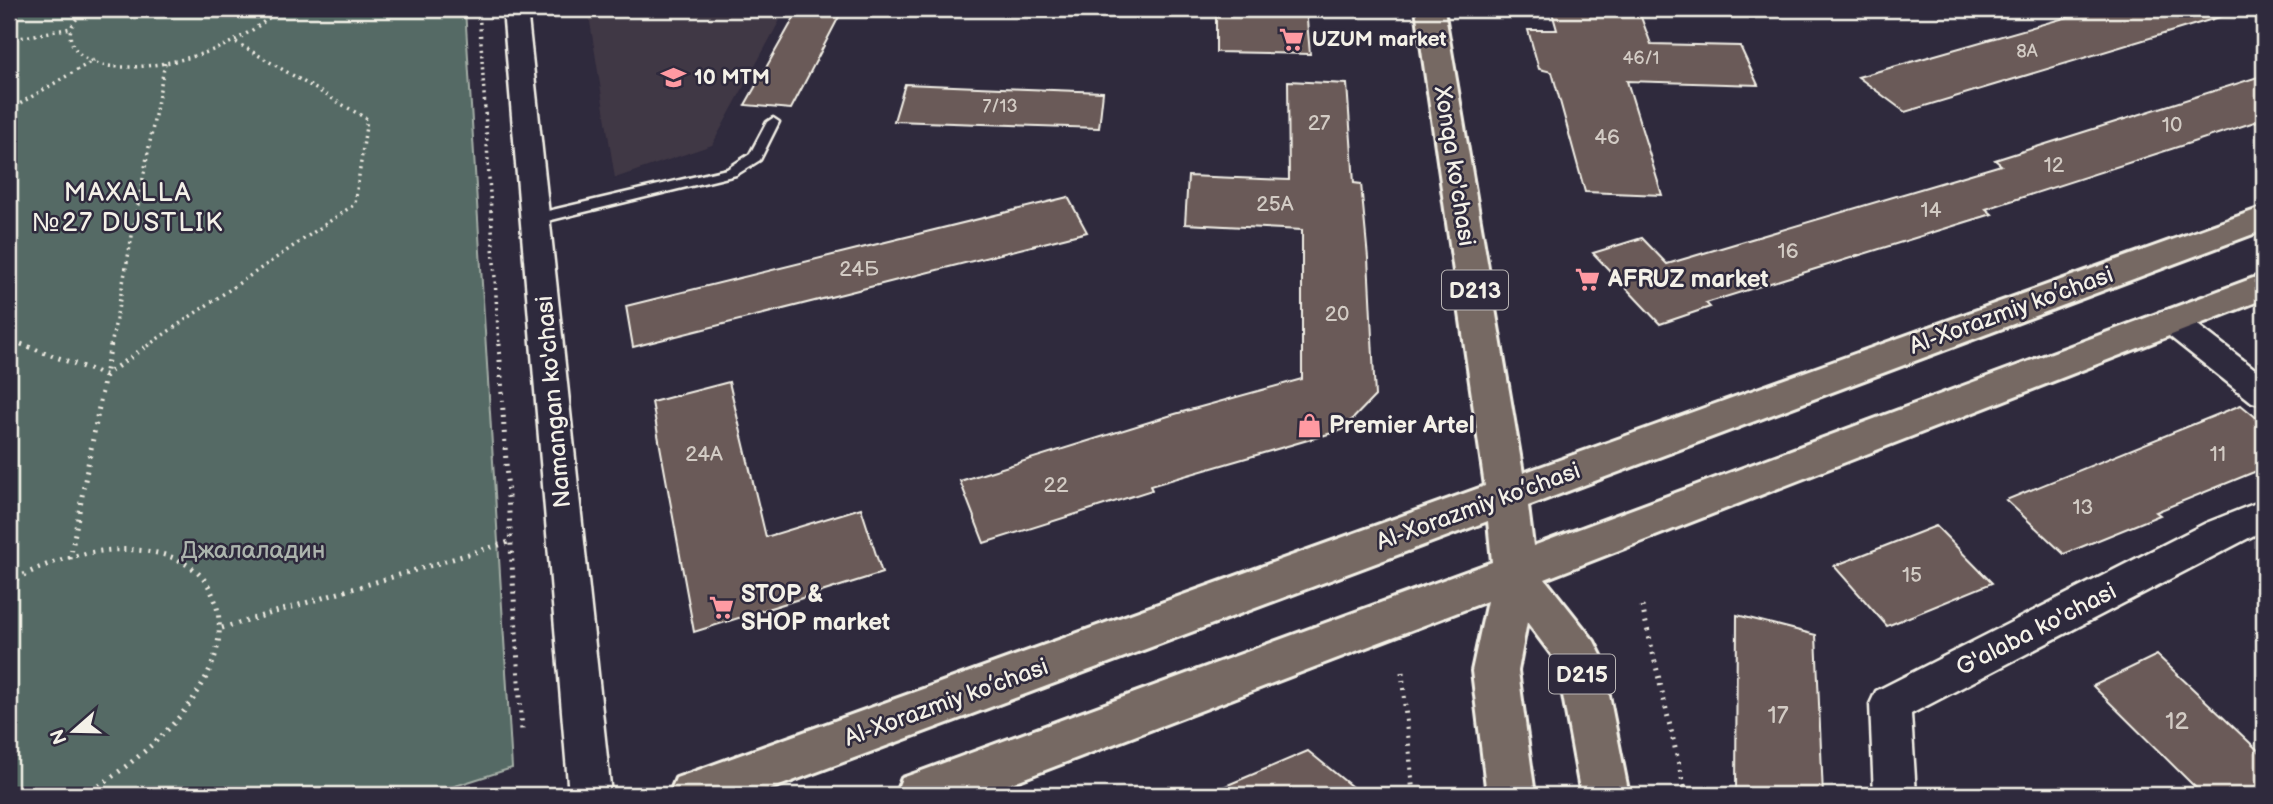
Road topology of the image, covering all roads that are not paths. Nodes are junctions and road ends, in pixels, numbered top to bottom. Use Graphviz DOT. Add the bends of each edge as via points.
graph roads {
  1 [pos="515,9"];
  2 [pos="1430,9"];
  3 [pos="773,122"];
  4 [pos="2264,218"];
  5 [pos="535,219"];
  6 [pos="2264,286"];
  7 [pos="2169,320"];
  8 [pos="2264,393"];
  9 [pos="1507,496"];
  10 [pos="2264,514"];
  11 [pos="1514,572"];
  12 [pos="590,795"];
  13 [pos="693,795"];
  14 [pos="919,795"];
  15 [pos="1511,795"];
  16 [pos="1605,795"];
  17 [pos="1895,795"];
  1 -- 5 [label="street, Namangan ko'chasi"];
  2 -- 9 [label="main road, Xonqa ko'chasi / D213"];
  3 -- 5 [label="lane" via="755,157 731,172"];
  4 -- 9 [label="main road, Al-Xorazmiy ko’chasi"];
  5 -- 12 [label="street, Namangan ko'chasi"];
  6 -- 7 [label="main road"];
  7 -- 8 [label="street"];
  7 -- 11 [label="main road"];
  9 -- 11 [label="main road, Xonqa ko'chasi / D213"];
  9 -- 13 [label="main road, Al-Xorazmiy ko’chasi"];
  10 -- 17 [label="street, G'alaba ko'chasi" via="1890,704"];
  11 -- 14 [label="main road"];
  11 -- 15 [label="main road, Xonqa ko'chasi" via="1494,671"];
  11 -- 16 [label="main road, D215" via="1578,655"];
}
